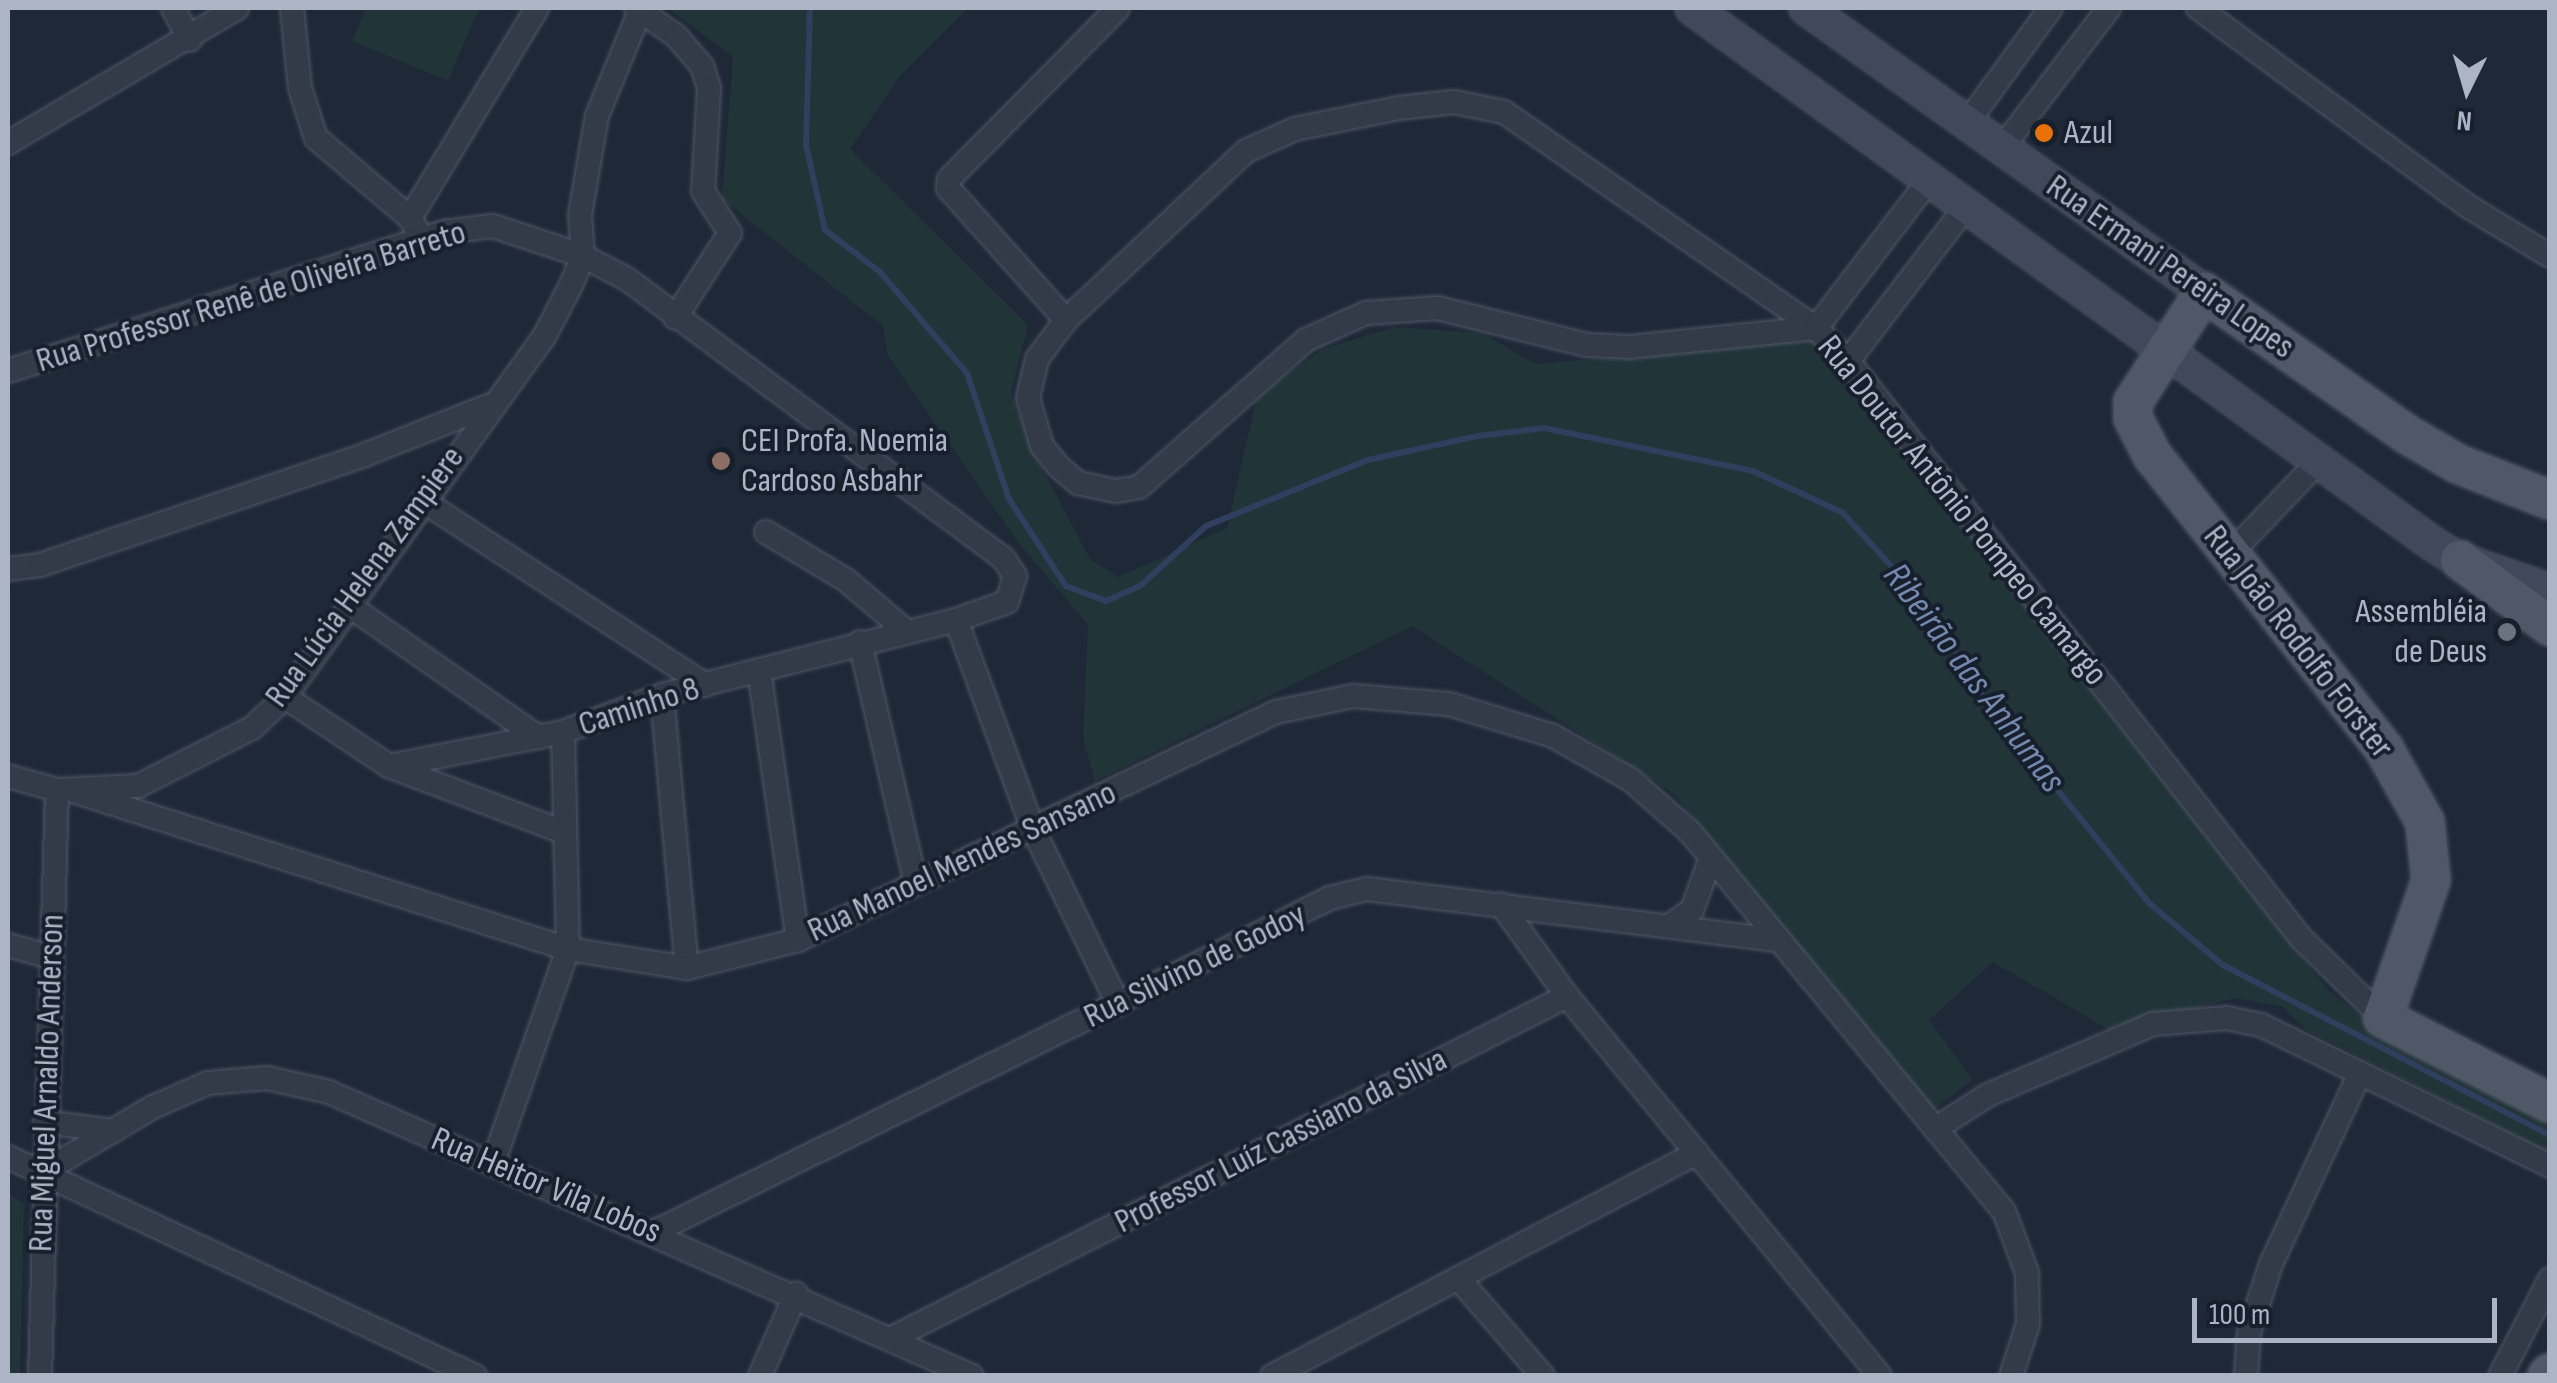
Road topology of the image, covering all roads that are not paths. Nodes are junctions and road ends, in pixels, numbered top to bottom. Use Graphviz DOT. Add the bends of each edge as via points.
graph roads {
  1 [pos="173,8"];
  2 [pos="237,8"];
  3 [pos="292,8"];
  4 [pos="537,8"];
  5 [pos="1118,8"];
  6 [pos="1692,8"];
  7 [pos="1806,8"];
  8 [pos="2051,8"];
  9 [pos="2109,8"];
  10 [pos="2198,8"];
  11 [pos="638,9"];
  12 [pos="190,40"];
  13 [pos="1968,123"];
  14 [pos="8,143"];
  15 [pos="2002,148"];
  16 [pos="1930,178"];
  17 [pos="1969,204"];
  18 [pos="410,218"];
  19 [pos="422,239"];
  20 [pos="583,256"];
  21 [pos="2550,256"];
  22 [pos="2204,292"];
  23 [pos="675,318"];
  24 [pos="1066,320"];
  25 [pos="1816,328"];
  26 [pos="2163,348"];
  27 [pos="1848,360"];
  28 [pos="8,371"];
  29 [pos="488,406"];
  30 [pos="2317,463"];
  31 [pos="2537,495"];
  32 [pos="423,501"];
  33 [pos="766,532"];
  34 [pos="2231,553"];
  35 [pos="2460,560"];
  36 [pos="8,569"];
  37 [pos="2550,591"];
  38 [pos="1007,602"];
  39 [pos="351,606"];
  40 [pos="956,620"];
  41 [pos="2550,626"];
  42 [pos="905,630"];
  43 [pos="860,642"];
  44 [pos="759,670"];
  45 [pos="705,685"];
  46 [pos="662,696"];
  47 [pos="285,697"];
  48 [pos="563,732"];
  49 [pos="538,737"];
  50 [pos="389,766"];
  51 [pos="8,776"];
  52 [pos="63,790"];
  53 [pos="1033,829"];
  54 [pos="564,832"];
  55 [pos="1712,858"];
  56 [pos="916,884"];
  57 [pos="1500,904"];
  58 [pos="1669,926"];
  59 [pos="798,940"];
  60 [pos="1778,940"];
  61 [pos="8,945"];
  62 [pos="568,948"];
  63 [pos="51,957"];
  64 [pos="687,968"];
  65 [pos="1566,996"];
  66 [pos="1118,1004"];
  67 [pos="2383,1018"];
  68 [pos="2360,1073"];
  69 [pos="2550,1103"];
  70 [pos="45,1122"];
  71 [pos="1935,1129"];
  72 [pos="112,1130"];
  73 [pos="1697,1154"];
  74 [pos="8,1157"];
  75 [pos="494,1163"];
  76 [pos="2550,1166"];
  77 [pos="43,1172"];
  78 [pos="654,1232"];
  79 [pos="1458,1278"];
  80 [pos="796,1294"];
  81 [pos="2547,1296"];
  82 [pos="894,1338"];
  83 [pos="40,1376"];
  84 [pos="475,1376"];
  85 [pos="760,1376"];
  86 [pos="972,1376"];
  87 [pos="1272,1376"];
  88 [pos="1543,1376"];
  89 [pos="1880,1376"];
  90 [pos="2011,1376"];
  91 [pos="2246,1376"];
  92 [pos="2500,1376"];
  1 -- 12 [label="street"];
  2 -- 12 [label="street"];
  3 -- 18 [label="street" via="300,88 316,138"];
  4 -- 18 [label="street"];
  5 -- 24 [label="street" via="948,179 948,188"];
  6 -- 16 [label="street"];
  7 -- 13 [label="street, Rua Ermani Pereira Lopes"];
  8 -- 13 [label="street"];
  9 -- 15 [label="street"];
  10 -- 21 [label="street" via="2466,205"];
  11 -- 20 [label="street" via="597,116 580,215"];
  11 -- 23 [label="street" via="676,36 702,66 709,88 703,191 730,234"];
  12 -- 14 [label="street"];
  13 -- 15 [label="street, Rua Ermani Pereira Lopes"];
  15 -- 22 [label="street, Rua Ermani Pereira Lopes"];
  16 -- 17 [label="street"];
  16 -- 25 [label="street"];
  17 -- 26 [label="street"];
  17 -- 27 [label="street"];
  18 -- 19 [label="street"];
  19 -- 20 [label="street, Rua Professor Renê de Oliveira Barreto" via="494,226"];
  19 -- 28 [label="street, Rua Professor Renê de Oliveira Barreto"];
  20 -- 23 [label="street, Rua Professor Renê de Oliveira Barreto" via="627,279"];
  20 -- 29 [label="street, Rua Lúcia Helena Zampiere" via="544,337"];
  22 -- 26 [label="main road, Rua João Rodolfo Forster"];
  22 -- 31 [label="main road, Rua Ermani Pereira Lopes" via="2408,435"];
  23 -- 38 [label="street, Rua Professor Renê de Oliveira Barreto" via="1003,558 1015,576"];
  24 -- 25 [label="street, Rua Doutor Antônio Pompeo Camargo" via="1246,151 1295,130 1454,102 1482,103 1547,137"];
  24 -- 25 [label="street, Rua Doutor Antônio Pompeo Camargo" via="1031,375 1028,398 1042,446 1078,483 1098,490 1139,488 1306,340 1391,308 1437,308 1587,345 1630,347"];
  25 -- 27 [label="street, Rua Doutor Antônio Pompeo Camargo"];
  26 -- 30 [label="street"];
  26 -- 34 [label="main road, Rua João Rodolfo Forster" via="2133,402 2133,418 2152,455"];
  27 -- 67 [label="street, Rua Doutor Antônio Pompeo Camargo" via="2301,938"];
  29 -- 32 [label="street, Rua Lúcia Helena Zampiere"];
  29 -- 36 [label="street" via="40,565"];
  30 -- 34 [label="street"];
  30 -- 35 [label="street"];
  32 -- 39 [label="street, Rua Lúcia Helena Zampiere"];
  32 -- 45 [label="street"];
  33 -- 42 [label="street" via="846,580"];
  34 -- 67 [label="main road, Rua João Rodolfo Forster" via="2384,749 2425,822 2430,880"];
  35 -- 37 [label="street"];
  35 -- 41 [label="main road"];
  38 -- 40 [label="street, Caminho 8"];
  39 -- 47 [label="street, Rua Lúcia Helena Zampiere"];
  39 -- 49 [label="street"];
  40 -- 42 [label="street, Caminho 8"];
  40 -- 53 [label="street"];
  42 -- 43 [label="street, Caminho 8"];
  43 -- 44 [label="street, Caminho 8"];
  43 -- 56 [label="street"];
  44 -- 45 [label="street, Caminho 8"];
  44 -- 59 [label="street"];
  45 -- 46 [label="street, Caminho 8"];
  46 -- 48 [label="street, Caminho 8"];
  46 -- 64 [label="street"];
  47 -- 50 [label="street"];
  47 -- 52 [label="street, Rua Lúcia Helena Zampiere" via="252,728 138,786"];
  48 -- 49 [label="street, Caminho 8"];
  48 -- 54 [label="street"];
  49 -- 50 [label="street, Caminho 8"];
  50 -- 54 [label="street"];
  51 -- 52 [label="street, Rua Lúcia Helena Zampiere"];
  52 -- 62 [label="street, Rua Manoel Mendes Sansano"];
  52 -- 63 [label="street, Rua Miguel Arnaldo Anderson"];
  53 -- 55 [label="street, Rua Manoel Mendes Sansano" via="1276,712 1353,696 1400,697 1449,704 1553,736 1631,780"];
  53 -- 56 [label="street, Rua Manoel Mendes Sansano"];
  53 -- 66 [label="street"];
  54 -- 62 [label="street"];
  55 -- 58 [label="street" via="1692,910"];
  55 -- 60 [label="street, Rua Manoel Mendes Sansano"];
  56 -- 59 [label="street, Rua Manoel Mendes Sansano"];
  57 -- 58 [label="street, Rua Silvino de Godoy"];
  57 -- 65 [label="street"];
  57 -- 66 [label="street, Rua Silvino de Godoy" via="1386,890 1348,894"];
  58 -- 60 [label="street, Rua Silvino de Godoy"];
  59 -- 64 [label="street, Rua Manoel Mendes Sansano"];
  60 -- 71 [label="street, Rua Manoel Mendes Sansano"];
  61 -- 63 [label="street"];
  62 -- 64 [label="street, Rua Manoel Mendes Sansano"];
  62 -- 75 [label="street"];
  63 -- 70 [label="street, Rua Miguel Arnaldo Anderson"];
  65 -- 73 [label="street"];
  65 -- 82 [label="street, Professor Luíz Cassiano da Silva"];
  66 -- 78 [label="street, Rua Silvino de Godoy"];
  67 -- 69 [label="main road, Rua Doutor Antônio Pompeo Camargo"];
  68 -- 71 [label="street" via="2261,1024 2187,1018 2152,1024 1988,1095"];
  68 -- 76 [label="street"];
  68 -- 91 [label="street" via="2271,1264 2249,1332"];
  70 -- 72 [label="street"];
  70 -- 77 [label="street, Rua Miguel Arnaldo Anderson"];
  71 -- 90 [label="street, Rua Manoel Mendes Sansano" via="2004,1211 2027,1273 2028,1324"];
  72 -- 75 [label="street, Rua Heitor Vila Lobos" via="208,1084 267,1078 330,1092"];
  72 -- 77 [label="street, Rua Heitor Vila Lobos"];
  73 -- 79 [label="street"];
  73 -- 89 [label="street"];
  74 -- 77 [label="street"];
  75 -- 78 [label="street, Rua Heitor Vila Lobos"];
  77 -- 83 [label="street, Rua Miguel Arnaldo Anderson"];
  77 -- 84 [label="street"];
  78 -- 80 [label="street, Rua Heitor Vila Lobos"];
  79 -- 87 [label="street"];
  79 -- 88 [label="street"];
  80 -- 82 [label="street, Rua Heitor Vila Lobos"];
  80 -- 85 [label="street"];
  81 -- 92 [label="street"];
  82 -- 86 [label="street, Rua Heitor Vila Lobos"];
}
